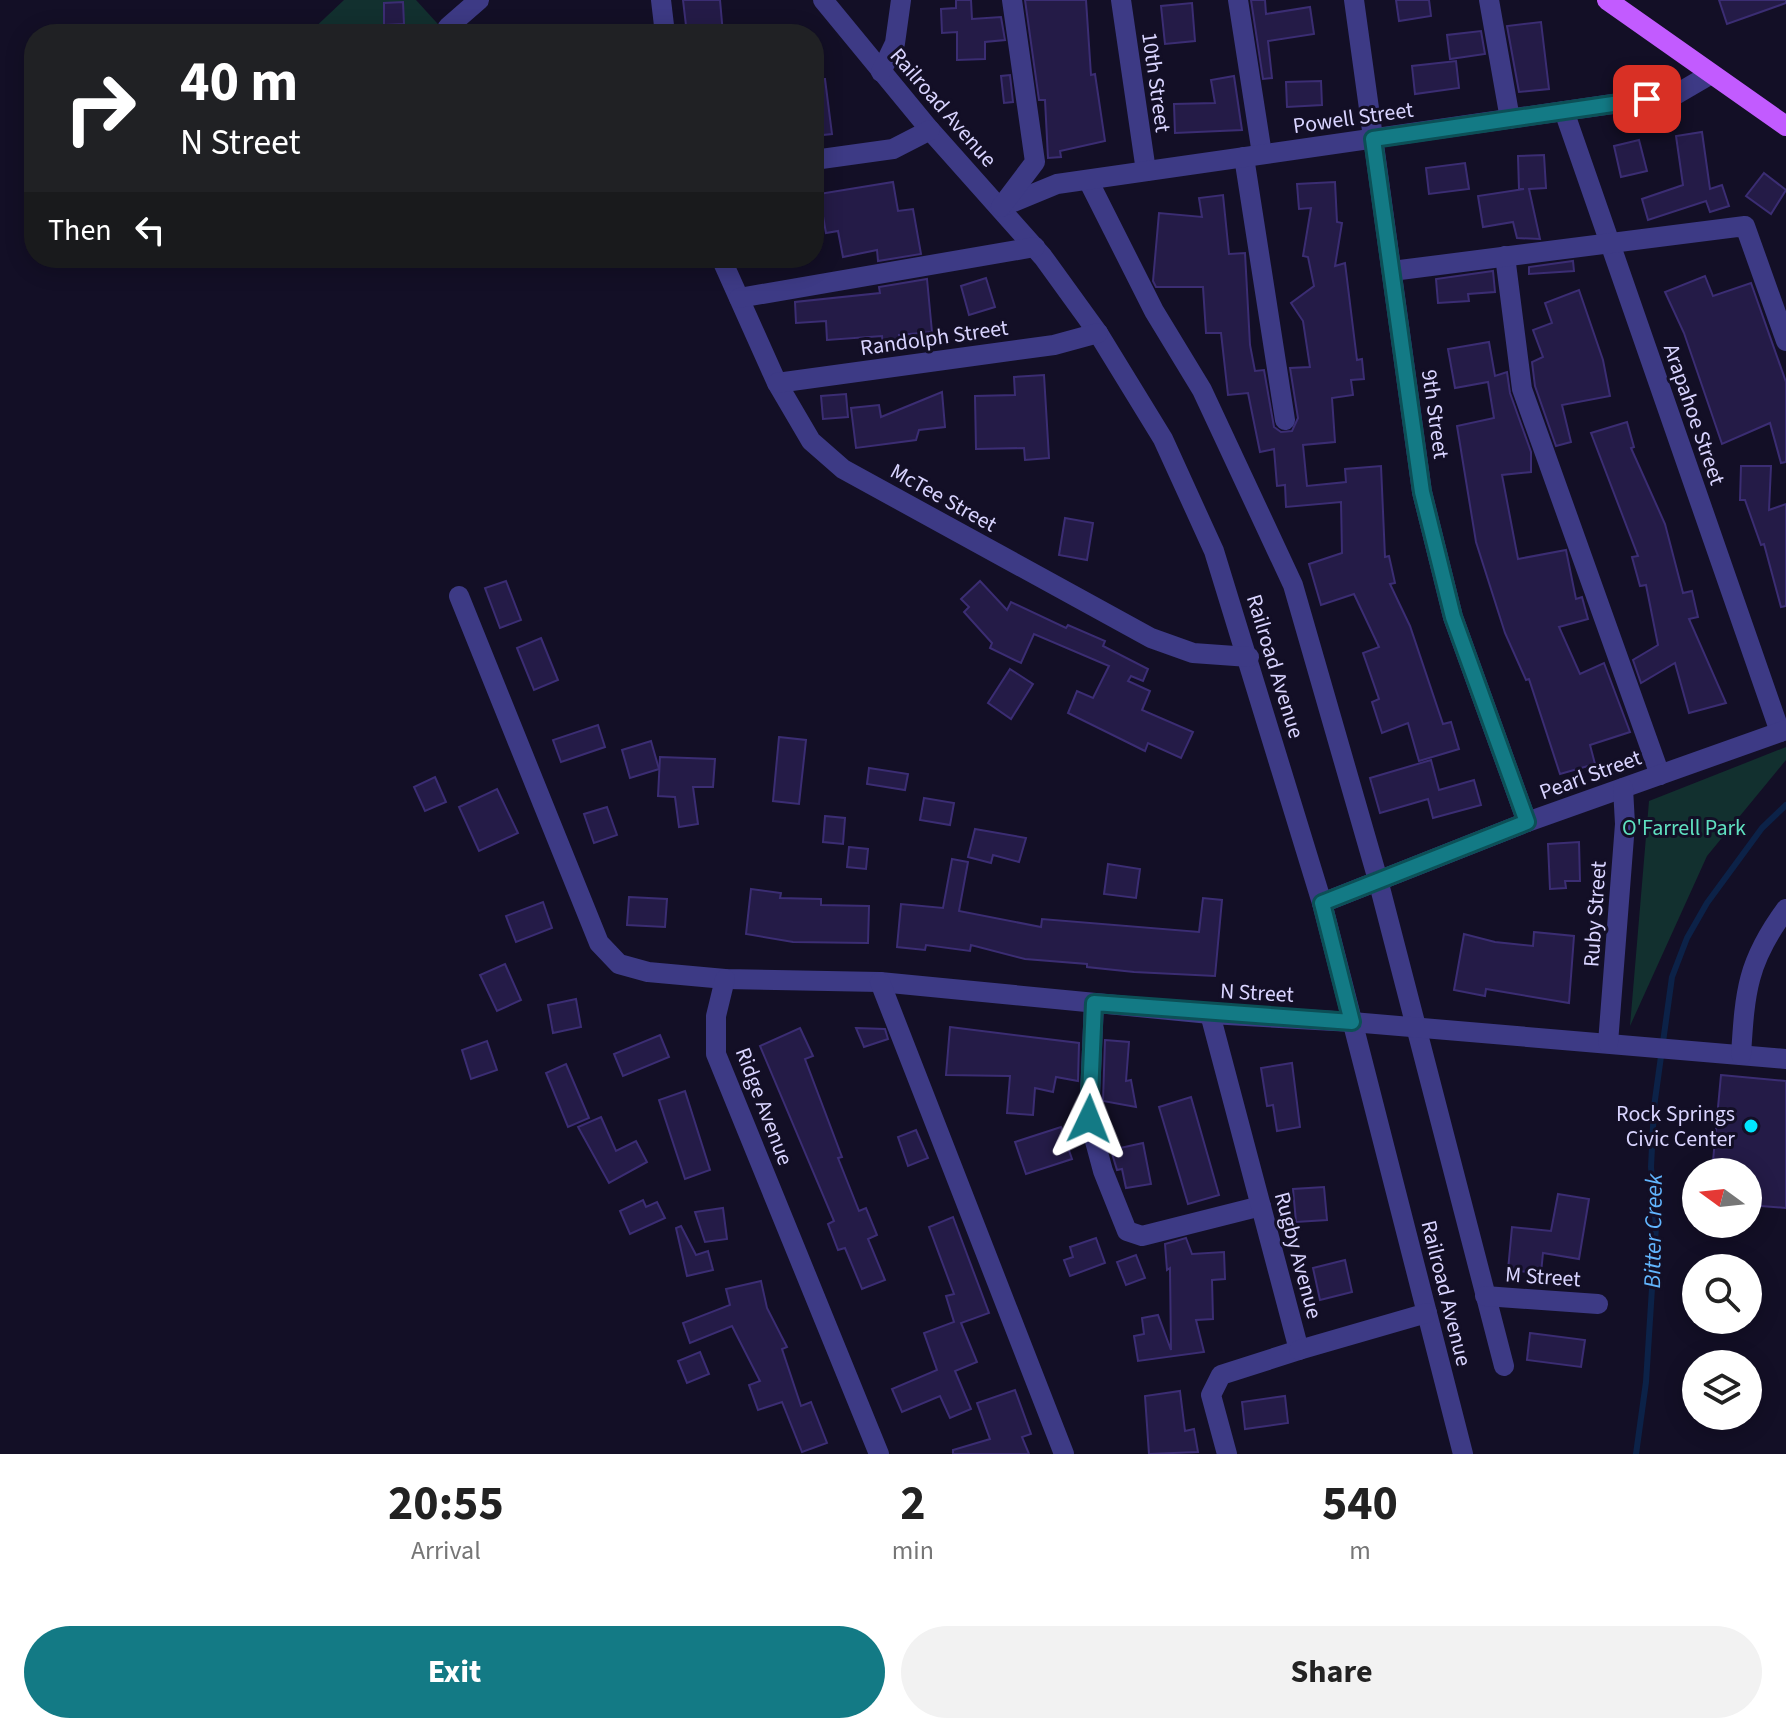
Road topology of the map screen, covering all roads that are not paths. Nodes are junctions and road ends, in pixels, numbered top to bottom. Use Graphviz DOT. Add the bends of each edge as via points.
graph roads {
  1 [pos="479,0"];
  2 [pos="661,0"];
  3 [pos="823,0"];
  4 [pos="901,0"];
  5 [pos="1012,0"];
  6 [pos="1121,0"];
  7 [pos="1238,0"];
  8 [pos="1354,0"];
  9 [pos="1489,0"];
  10 [pos="1607,0"];
  11 [pos="451,24"];
  12 [pos="664,24"];
  13 [pos="881,72"];
  14 [pos="1711,74"];
  15 [pos="1564,111"];
  16 [pos="1510,119"];
  17 [pos="1786,126"];
  18 [pos="930,130"];
  19 [pos="1373,139"];
  20 [pos="1253,156"];
  21 [pos="824,159"];
  22 [pos="1146,171"];
  23 [pos="1088,180"];
  24 [pos="1001,207"];
  25 [pos="1609,242"];
  26 [pos="1035,247"];
  27 [pos="1505,256"];
  28 [pos="726,268"];
  29 [pos="1392,271"];
  30 [pos="739,298"];
  31 [pos="1098,333"];
  32 [pos="1786,341"];
  33 [pos="777,383"];
  34 [pos="1285,420"];
  35 [pos="459,596"];
  36 [pos="1249,657"];
  37 [pos="1783,731"];
  38 [pos="1660,775"];
  39 [pos="1623,788"];
  40 [pos="1527,822"];
  41 [pos="1378,880"];
  42 [pos="1322,903"];
  43 [pos="1786,909"];
  44 [pos="725,979"];
  45 [pos="880,982"];
  46 [pos="1094,1003"];
  47 [pos="1210,1014"];
  48 [pos="1352,1022"];
  49 [pos="1414,1028"];
  50 [pos="1617,1044"];
  51 [pos="1731,1054"];
  52 [pos="1786,1059"];
  53 [pos="1261,1206"];
  54 [pos="1485,1296"];
  55 [pos="1598,1304"];
  56 [pos="1427,1313"];
  57 [pos="1299,1350"];
  58 [pos="1504,1366"];
  59 [pos="879,1454"];
  60 [pos="1064,1454"];
  61 [pos="1227,1454"];
  62 [pos="1463,1454"];
  1 -- 11 [label="street"];
  2 -- 12 [label="street"];
  3 -- 13 [label="street, Railroad Avenue"];
  4 -- 13 [label="street" via="895,43"];
  5 -- 24 [label="street" via="1035,162"];
  6 -- 22 [label="street, 10th Street"];
  7 -- 20 [label="street"];
  8 -- 19 [label="street, 9th Street"];
  9 -- 16 [label="street"];
  10 -- 14 [label="main road"];
  13 -- 18 [label="street, Railroad Avenue"];
  14 -- 15 [label="street, Powell Street" via="1675,95"];
  14 -- 17 [label="main road"];
  15 -- 16 [label="street, Powell Street"];
  15 -- 25 [label="street, Arapahoe Street"];
  16 -- 19 [label="street, Powell Street"];
  18 -- 21 [label="street" via="893,149"];
  18 -- 24 [label="street, Railroad Avenue"];
  19 -- 20 [label="street, Powell Street"];
  19 -- 29 [label="street, 9th Street"];
  20 -- 22 [label="street, Powell Street"];
  20 -- 34 [label="street"];
  22 -- 23 [label="street, Powell Street"];
  23 -- 24 [label="street, Powell Street" via="1057,184"];
  23 -- 41 [label="street" via="1154,311 1202,390 1293,585"];
  24 -- 26 [label="street, Railroad Avenue"];
  25 -- 27 [label="street"];
  25 -- 32 [label="street" via="1745,226"];
  25 -- 37 [label="street, Arapahoe Street"];
  26 -- 30 [label="street"];
  26 -- 31 [label="street, Railroad Avenue"];
  27 -- 29 [label="street"];
  27 -- 38 [label="street" via="1522,389"];
  28 -- 30 [label="street, McTee Street"];
  29 -- 40 [label="street, 9th Street" via="1422,492 1453,617"];
  30 -- 33 [label="street, McTee Street"];
  31 -- 33 [label="street, Randolph Street" via="1054,345"];
  31 -- 36 [label="street, Railroad Avenue" via="1163,439 1214,551"];
  33 -- 36 [label="street, McTee Street" via="811,441 843,469 1151,638 1193,653"];
  35 -- 44 [label="street" via="599,943 619,964"];
  36 -- 42 [label="street, Railroad Avenue"];
  37 -- 38 [label="street, Pearl Street"];
  38 -- 39 [label="street, Pearl Street"];
  39 -- 40 [label="street, Pearl Street"];
  39 -- 50 [label="street, Ruby Street"];
  40 -- 41 [label="street, Pearl Street"];
  41 -- 42 [label="street, Pearl Street"];
  41 -- 49 [label="street"];
  42 -- 48 [label="street, Railroad Avenue"];
  43 -- 51 [label="street" via="1761,943"];
  44 -- 45 [label="street, N Street"];
  44 -- 59 [label="street, Ridge Avenue" via="716,1016 716,1054"];
  45 -- 46 [label="street, N Street"];
  45 -- 60 [label="street"];
  46 -- 47 [label="street, N Street"];
  46 -- 53 [label="street" via="1089,1119 1127,1231 1142,1236"];
  47 -- 48 [label="street, N Street"];
  47 -- 53 [label="street, Rugby Avenue"];
  48 -- 49 [label="street, N Street"];
  48 -- 56 [label="street, Railroad Avenue"];
  49 -- 50 [label="street, N Street"];
  49 -- 54 [label="street"];
  50 -- 51 [label="street, N Street"];
  51 -- 52 [label="street, N Street"];
  53 -- 57 [label="street, Rugby Avenue"];
  54 -- 55 [label="street, M Street"];
  54 -- 58 [label="street"];
  56 -- 57 [label="street"];
  56 -- 62 [label="street, Railroad Avenue"];
  57 -- 61 [label="street, Rugby Avenue" via="1221,1375 1211,1395"];
}
